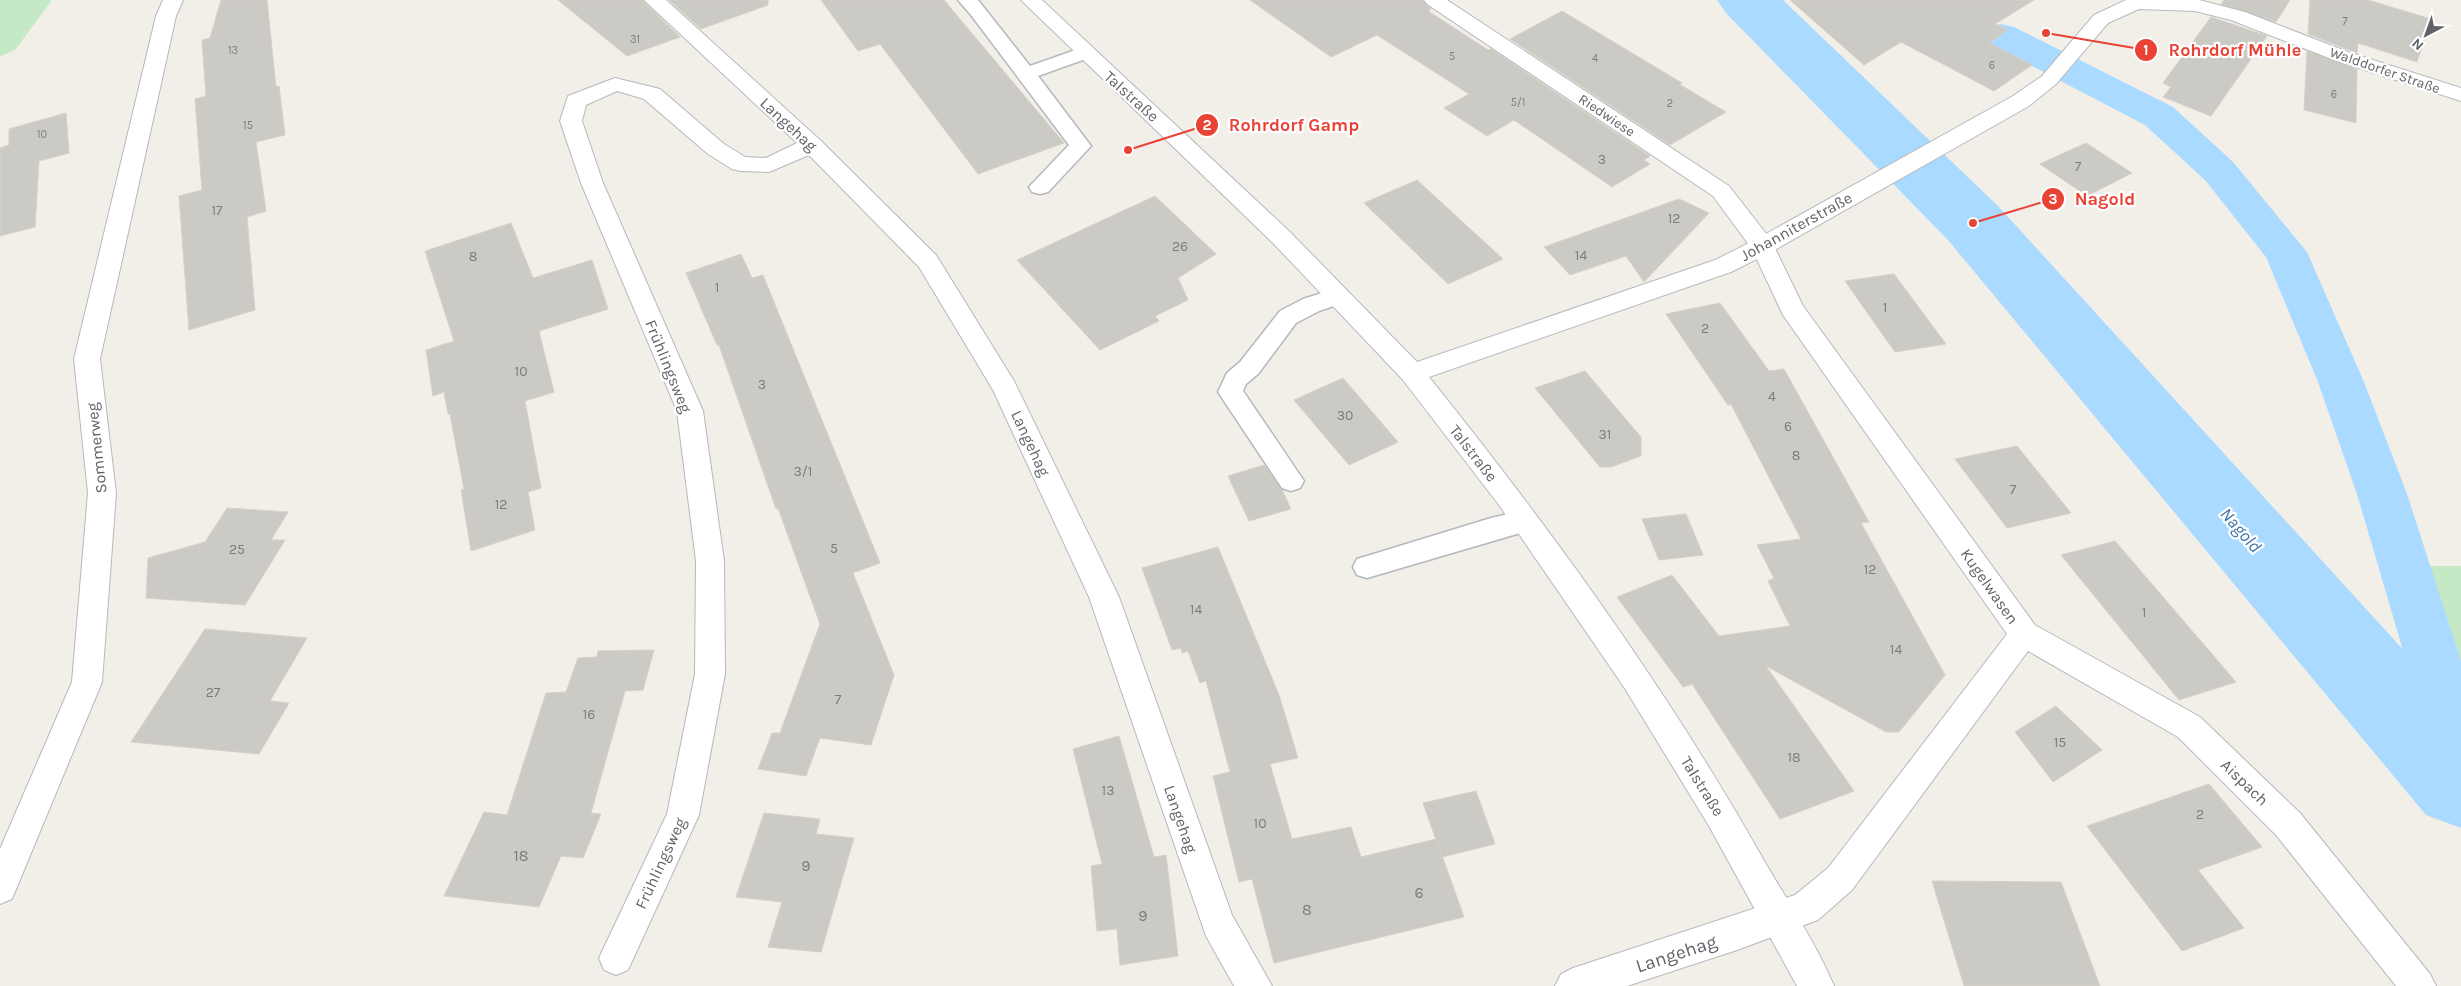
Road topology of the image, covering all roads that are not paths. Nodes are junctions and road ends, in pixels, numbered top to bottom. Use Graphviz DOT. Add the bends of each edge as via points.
graph roads {
  1 [pos="173,0"];
  2 [pos="654,0"];
  3 [pos="967,0"];
  4 [pos="1031,0"];
  5 [pos="1434,0"];
  6 [pos="2135,2"];
  7 [pos="1084,52"];
  8 [pos="1025,74"];
  9 [pos="2461,95"];
  10 [pos="812,145"];
  11 [pos="1040,187"];
  12 [pos="1764,246"];
  13 [pos="1338,296"];
  14 [pos="1412,374"];
  15 [pos="1291,481"];
  16 [pos="1525,521"];
  17 [pos="1367,566"];
  18 [pos="2024,634"];
  19 [pos="0,888"];
  20 [pos="1779,917"];
  21 [pos="616,958"];
  22 [pos="1254,986"];
  23 [pos="1573,986"];
  24 [pos="1816,986"];
  25 [pos="2418,986"];
  1 -- 19 [label="street, Sommerweg" via="166,16 87,359 102,493 87,682"];
  2 -- 10 [label="street, Langehag"];
  3 -- 8 [label="lane"];
  4 -- 7 [label="street, Talstraße"];
  5 -- 12 [label="street, Riedwiese" via="1721,191"];
  6 -- 9 [label="street, Walddorfer Straße" via="2195,5 2238,16 2341,56"];
  6 -- 12 [label="street, Johanniterstraße" via="2101,19 2049,80 2021,101"];
  7 -- 8 [label="lane"];
  7 -- 13 [label="street, Talstraße" via="1204,163"];
  8 -- 11 [label="lane" via="1080,146"];
  10 -- 21 [label="street, Frühlingsweg" via="769,165 740,164 716,149 652,94 615,84 576,101 571,121 592,182 690,411 710,561 710,674 683,815"];
  10 -- 22 [label="street, Langehag" via="928,261 1005,388 1104,597 1218,924"];
  12 -- 14 [label="street, Johanniterstraße" via="1723,266"];
  12 -- 18 [label="street, Kugelwasen" via="1792,309"];
  13 -- 14 [label="street, Talstraße"];
  13 -- 15 [label="lane" via="1288,317 1249,368 1236,379 1230,392"];
  14 -- 16 [label="street, Talstraße"];
  16 -- 17 [label="lane"];
  16 -- 20 [label="street, Talstraße" via="1640,686 1721,815"];
  18 -- 20 [label="street, Kugelwasen" via="1840,879 1806,908"];
  18 -- 25 [label="street, Aispach" via="2189,727 2288,824"];
  20 -- 23 [label="street, Langehag"];
  20 -- 24 [label="street, Talstraße"];
}
